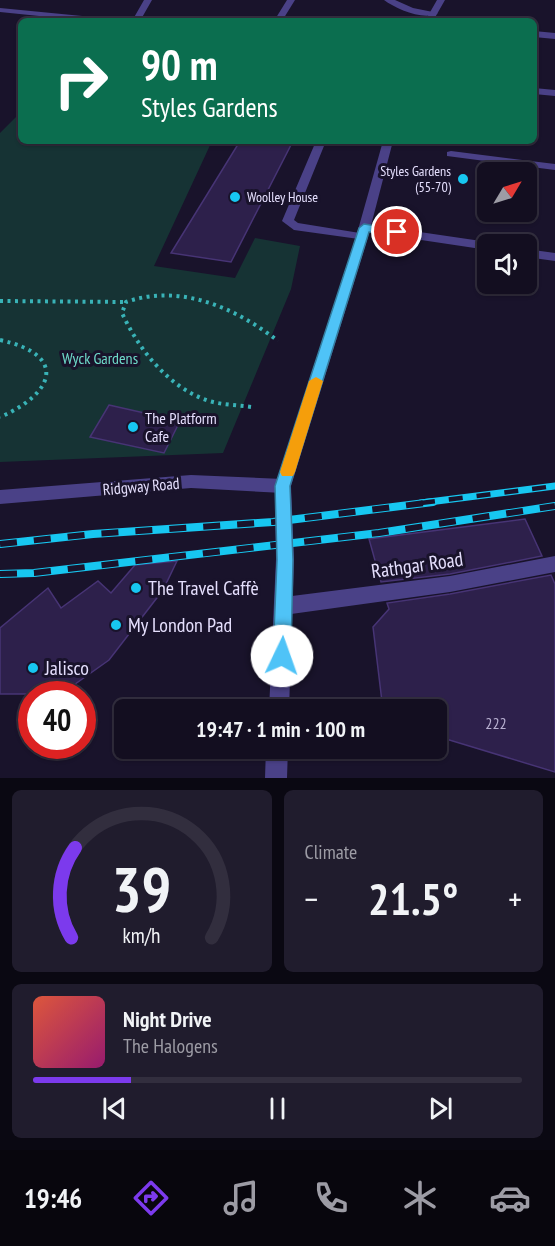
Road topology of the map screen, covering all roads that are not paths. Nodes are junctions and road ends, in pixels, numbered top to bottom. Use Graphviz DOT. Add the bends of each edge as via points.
graph roads {
  1 [pos="148,0"];
  2 [pos="291,0"];
  3 [pos="388,0"];
  4 [pos="441,0"];
  5 [pos="1,11"];
  6 [pos="434,13"];
  7 [pos="75,18"];
  8 [pos="138,18"];
  9 [pos="280,18"];
  10 [pos="431,18"];
  11 [pos="537,34"];
  12 [pos="555,36"];
  13 [pos="537,91"];
  14 [pos="555,93"];
  15 [pos="320,144"];
  16 [pos="387,144"];
  17 [pos="451,154"];
  18 [pos="555,167"];
  19 [pos="363,233"];
  20 [pos="477,245"];
  21 [pos="537,255"];
  22 [pos="555,257"];
  23 [pos="283,486"];
  24 [pos="0,497"];
  25 [pos="555,564"];
  26 [pos="284,606"];
  27 [pos="280,699"];
  28 [pos="277,759"];
  29 [pos="276,778"];
  1 -- 8 [label="street"];
  2 -- 9 [label="street"];
  3 -- 6 [label="street" via="411,10"];
  4 -- 6 [label="street"];
  5 -- 7 [label="street"];
  6 -- 10 [label="street"];
  11 -- 12 [label="street"];
  13 -- 14 [label="street"];
  15 -- 19 [label="street" via="288,221 294,226"];
  16 -- 19 [label="street"];
  17 -- 18 [label="street"];
  19 -- 20 [label="street"];
  19 -- 23 [label="street"];
  21 -- 22 [label="street"];
  23 -- 24 [label="street, Ridgway Road" via="178,482"];
  23 -- 26 [label="street"];
  25 -- 26 [label="street, Rathgar Road" via="450,584"];
  26 -- 27 [label="street"];
  28 -- 29 [label="street"];
}
